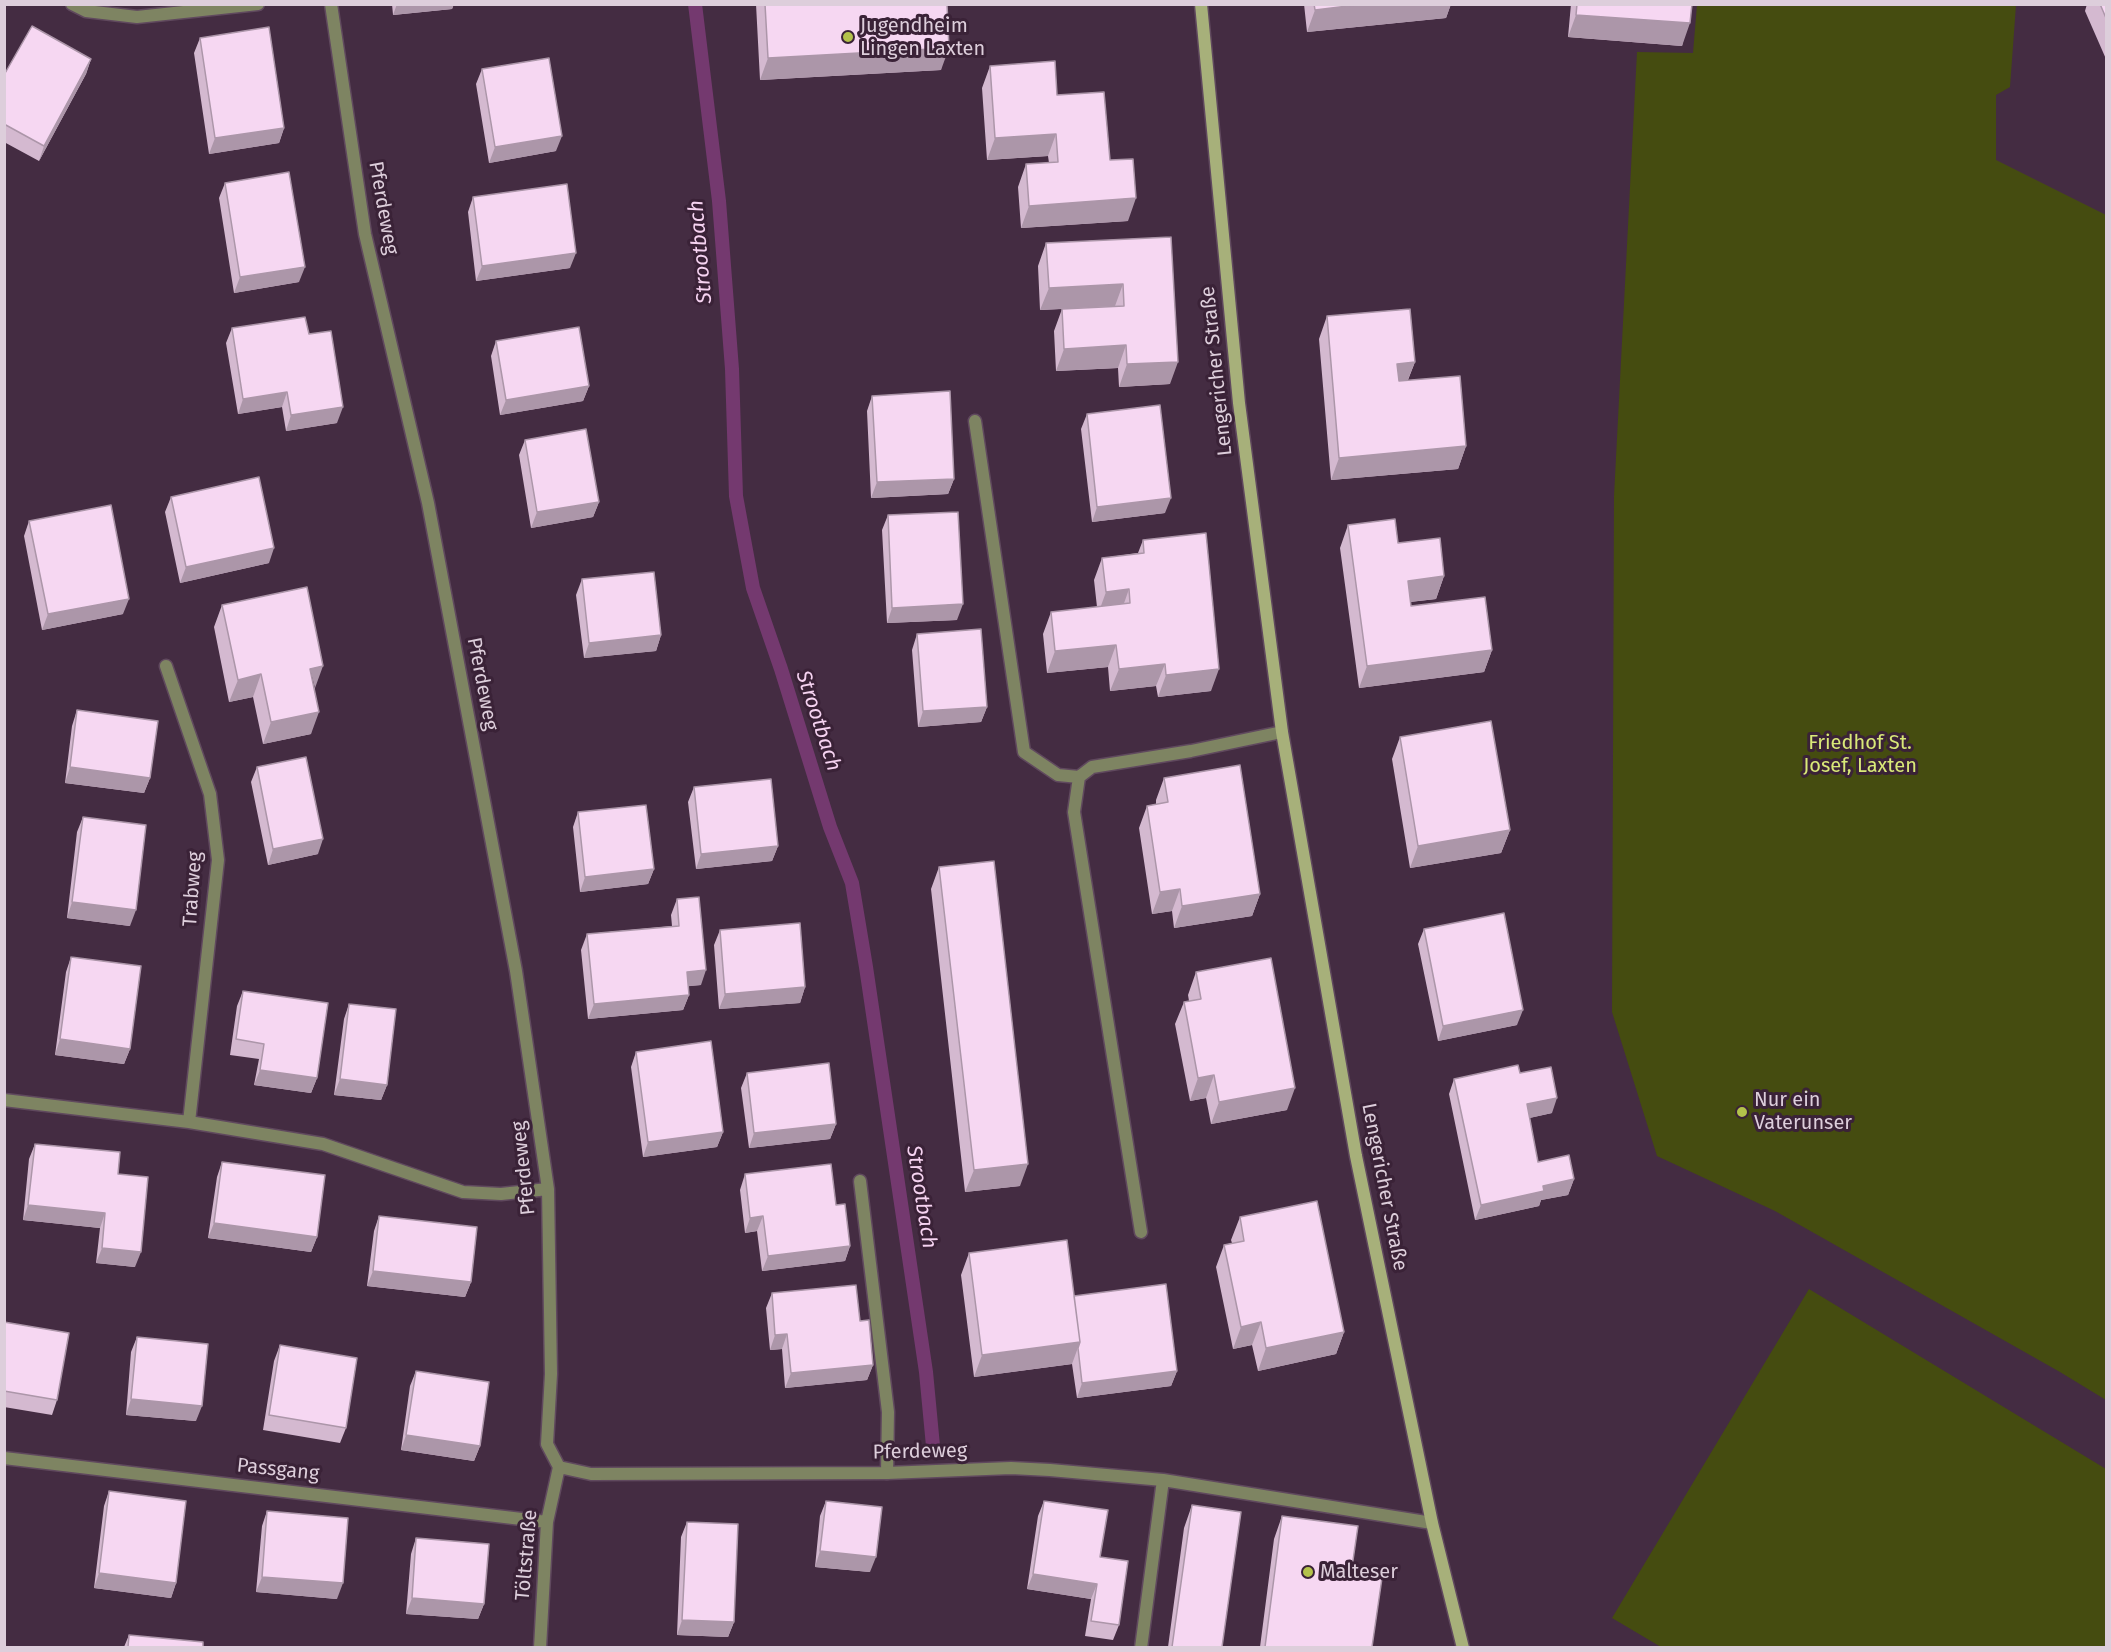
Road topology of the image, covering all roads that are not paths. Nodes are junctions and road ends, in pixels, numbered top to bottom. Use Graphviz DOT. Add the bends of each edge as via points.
graph roads {
  1 [pos="72,4"];
  2 [pos="258,4"];
  3 [pos="331,4"];
  4 [pos="1201,4"];
  5 [pos="975,421"];
  6 [pos="166,666"];
  7 [pos="1282,732"];
  8 [pos="1078,777"];
  9 [pos="4,1100"];
  10 [pos="189,1122"];
  11 [pos="860,1181"];
  12 [pos="548,1189"];
  13 [pos="1141,1232"];
  14 [pos="4,1458"];
  15 [pos="559,1467"];
  16 [pos="887,1473"];
  17 [pos="1162,1480"];
  18 [pos="547,1522"];
  19 [pos="1432,1523"];
  20 [pos="540,1647"];
  21 [pos="1141,1647"];
  22 [pos="1463,1647"];
  1 -- 2 [label="street" via="86,10 137,17"];
  3 -- 12 [label="street, Pferdeweg" via="365,234 431,515 516,971"];
  4 -- 7 [label="main road, Lengericher Straße" via="1239,403"];
  5 -- 8 [label="street" via="1024,752 1058,775"];
  6 -- 10 [label="street, Trabweg" via="210,794 218,860"];
  7 -- 8 [label="street" via="1092,767"];
  7 -- 19 [label="main road, Lengericher Straße" via="1356,1156"];
  8 -- 13 [label="street" via="1074,812"];
  9 -- 10 [label="street"];
  10 -- 12 [label="street" via="323,1144 463,1192 501,1194"];
  11 -- 16 [label="street" via="888,1412"];
  12 -- 15 [label="street, Pferdeweg" via="551,1374 547,1444"];
  14 -- 18 [label="street, Passgang"];
  15 -- 16 [label="street, Pferdeweg" via="591,1474"];
  15 -- 18 [label="street, Töltstraße"];
  16 -- 17 [label="street, Pferdeweg" via="1011,1468"];
  17 -- 19 [label="street, Pferdeweg"];
  17 -- 21 [label="street"];
  18 -- 20 [label="street, Töltstraße"];
  19 -- 22 [label="main road, Lengericher Straße"];
}
